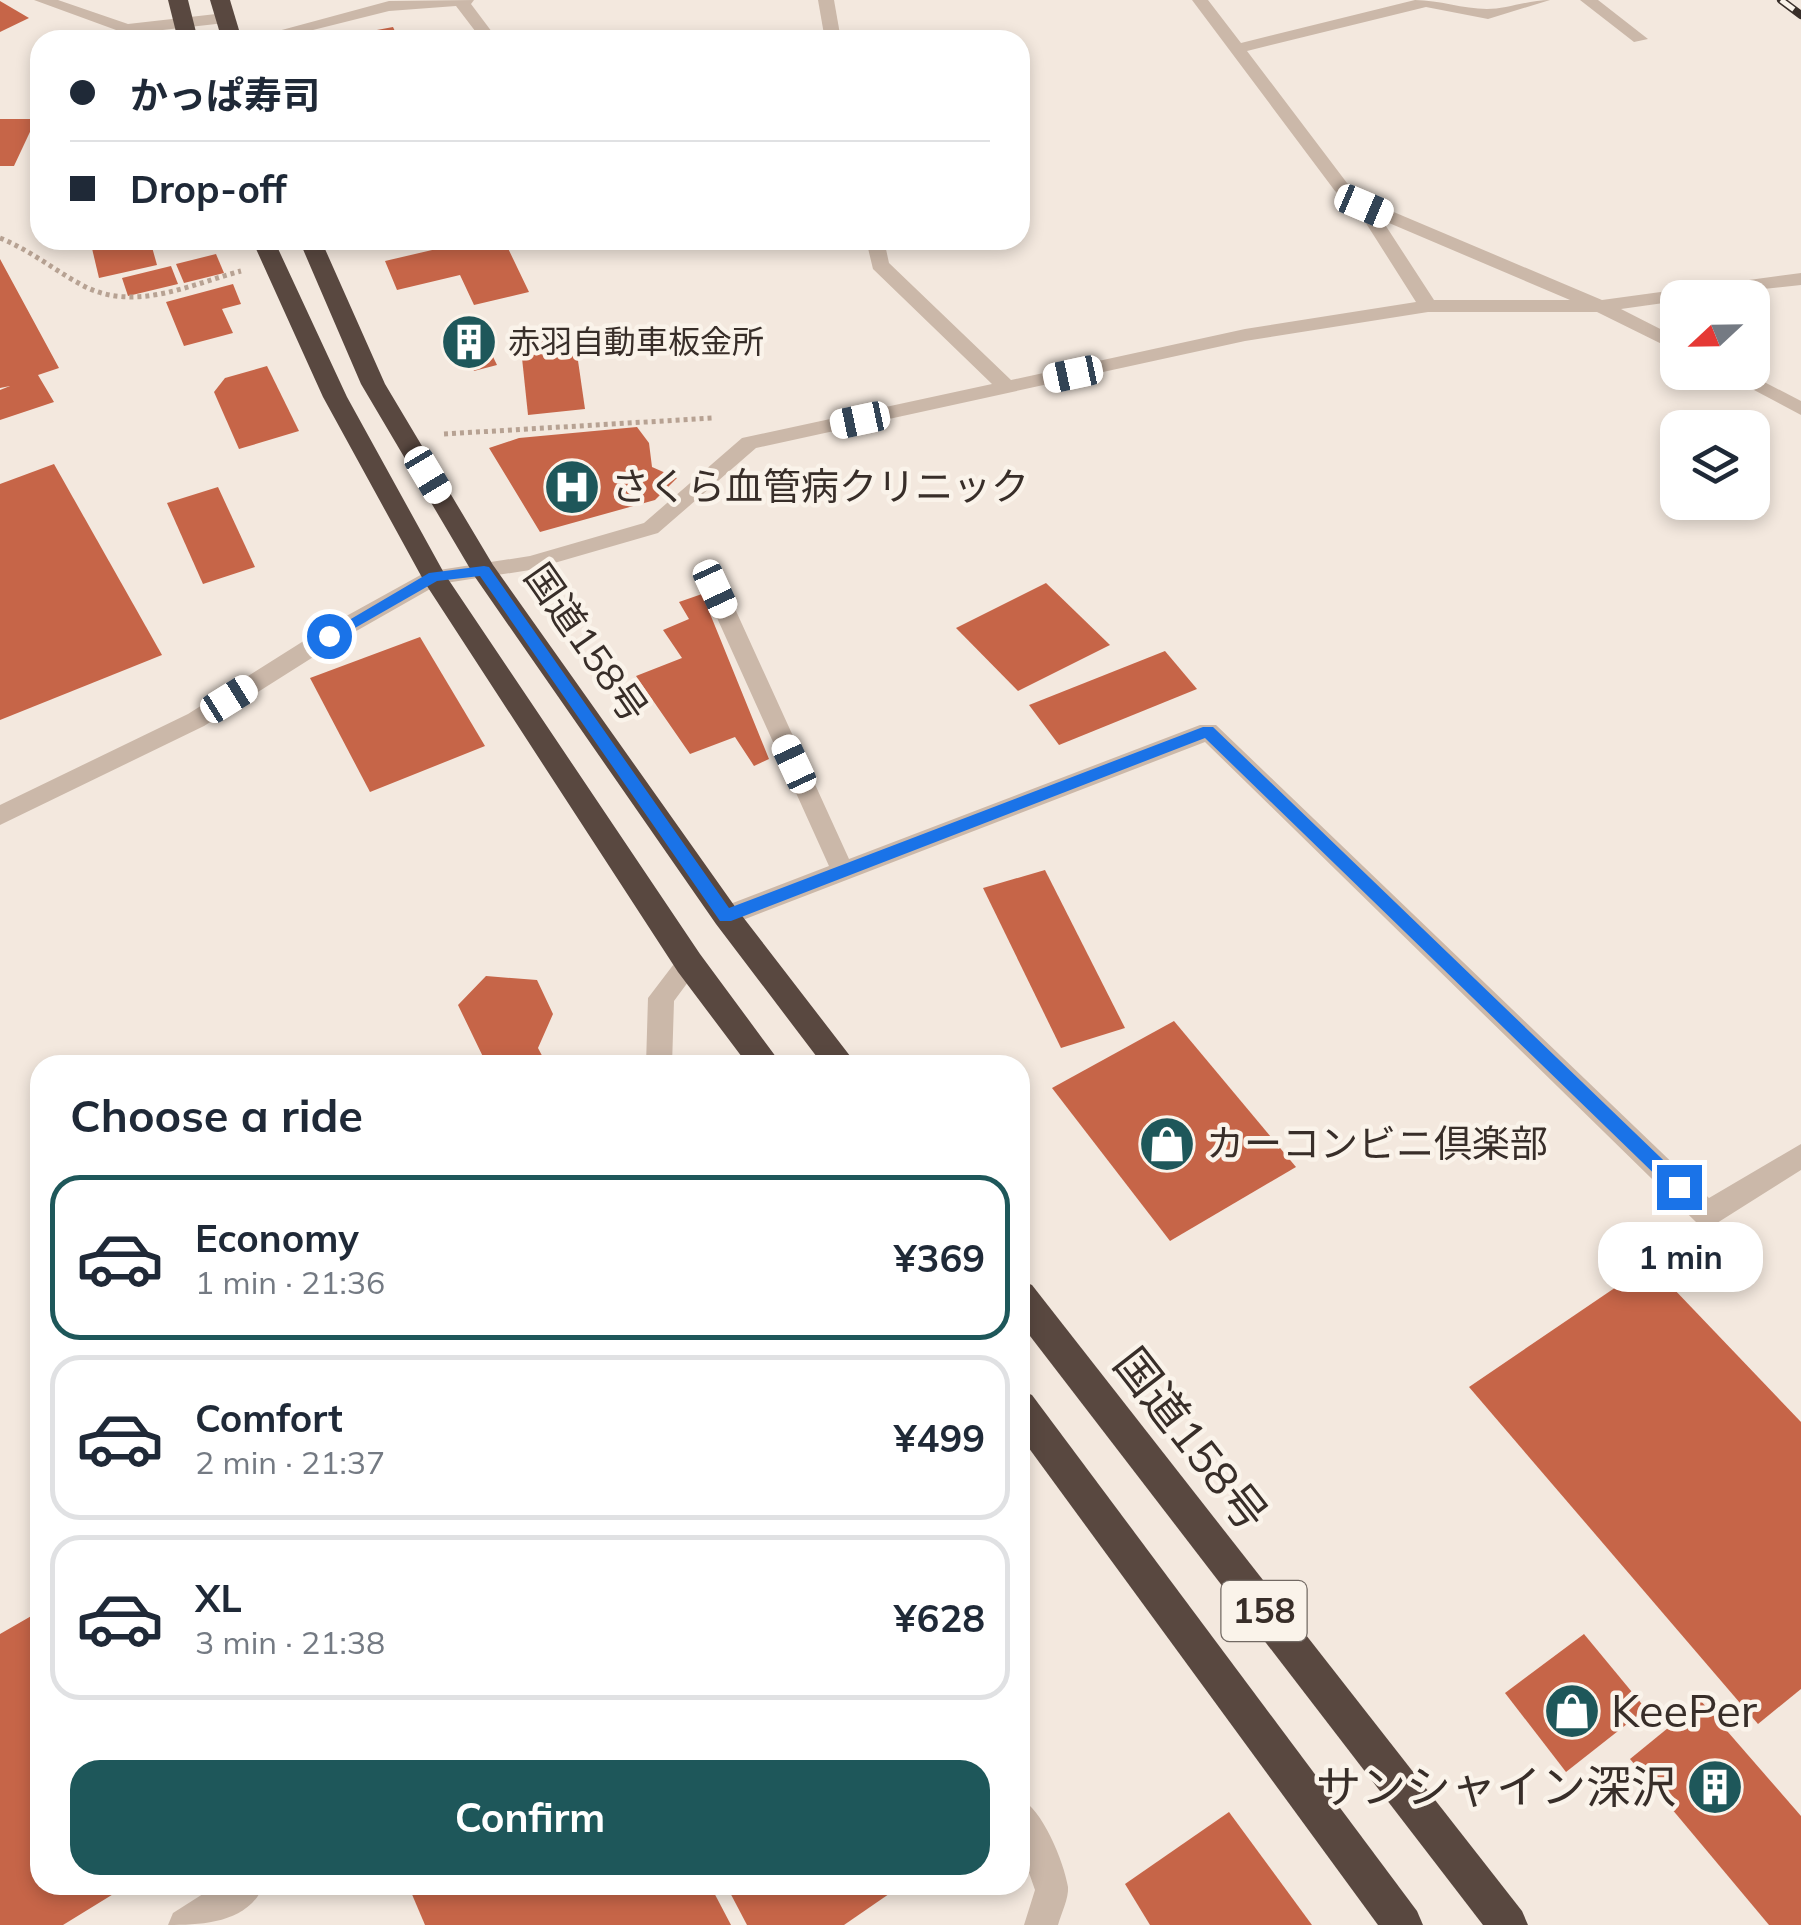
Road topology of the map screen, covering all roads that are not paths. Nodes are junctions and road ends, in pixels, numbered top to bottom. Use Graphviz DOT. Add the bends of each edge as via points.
graph roads {
  1 [pos="42,0"];
  2 [pos="178,0"];
  3 [pos="464,0"];
  4 [pos="826,0"];
  5 [pos="1200,0"];
  6 [pos="1542,0"];
  7 [pos="1588,0"];
  8 [pos="1426,1"];
  9 [pos="223,9"];
  10 [pos="147,30"];
  11 [pos="186,30"];
  12 [pos="189,30"];
  13 [pos="293,30"];
  14 [pos="484,30"];
  15 [pos="831,30"];
  16 [pos="1640,38"];
  17 [pos="1240,48"];
  18 [pos="1364,206"];
  19 [pos="267,250"];
  20 [pos="314,250"];
  21 [pos="876,250"];
  22 [pos="1801,279"];
  23 [pos="1428,306"];
  24 [pos="1600,306"];
  25 [pos="1660,337"];
  26 [pos="1008,388"];
  27 [pos="1764,390"];
  28 [pos="1801,409"];
  29 [pos="484,571"];
  30 [pos="434,577"];
  31 [pos="715,589"];
  32 [pos="0,816"];
  33 [pos="842,869"];
  34 [pos="726,916"];
  35 [pos="689,963"];
  36 [pos="659,1055"];
  37 [pos="758,1055"];
  38 [pos="833,1055"];
  39 [pos="1801,1156"];
  40 [pos="1030,1309"];
  41 [pos="1030,1420"];
  42 [pos="1030,1833"];
  43 [pos="232,1895"];
  44 [pos="185,1925"];
  45 [pos="1042,1925"];
  46 [pos="1404,1925"];
  47 [pos="1508,1925"];
  1 -- 10 [label="street"];
  2 -- 11 [label="highway"];
  3 -- 13 [label="street" via="389,6"];
  3 -- 14 [label="street"];
  4 -- 15 [label="street"];
  5 -- 17 [label="street"];
  6 -- 8 [label="street" via="1488,14"];
  7 -- 16 [label="street"];
  8 -- 17 [label="street"];
  9 -- 12 [label="street"];
  17 -- 18 [label="street" via="1341,187"];
  18 -- 23 [label="street"];
  18 -- 24 [label="street"];
  19 -- 30 [label="highway"];
  20 -- 29 [label="highway, 国道158号" via="373,384"];
  21 -- 26 [label="street" via="880,265"];
  22 -- 24 [label="street"];
  23 -- 24 [label="street"];
  23 -- 26 [label="street" via="1245,335"];
  24 -- 25 [label="street"];
  26 -- 29 [label="street" via="749,443 651,528"];
  27 -- 28 [label="street"];
  29 -- 30 [label="street"];
  29 -- 34 [label="highway, 国道158号"];
  30 -- 32 [label="street" via="196,720"];
  30 -- 35 [label="highway"];
  31 -- 33 [label="street"];
  33 -- 34 [label="street"];
  33 -- 39 [label="street" via="1208,731 1707,1214"];
  34 -- 38 [label="highway, 国道158号"];
  35 -- 36 [label="street" via="661,998"];
  35 -- 37 [label="highway"];
  40 -- 47 [label="highway, 国道158号 / 158"];
  41 -- 46 [label="highway, 158"];
  42 -- 45 [label="street" via="1052,1890"];
  43 -- 44 [label="street"];
}
